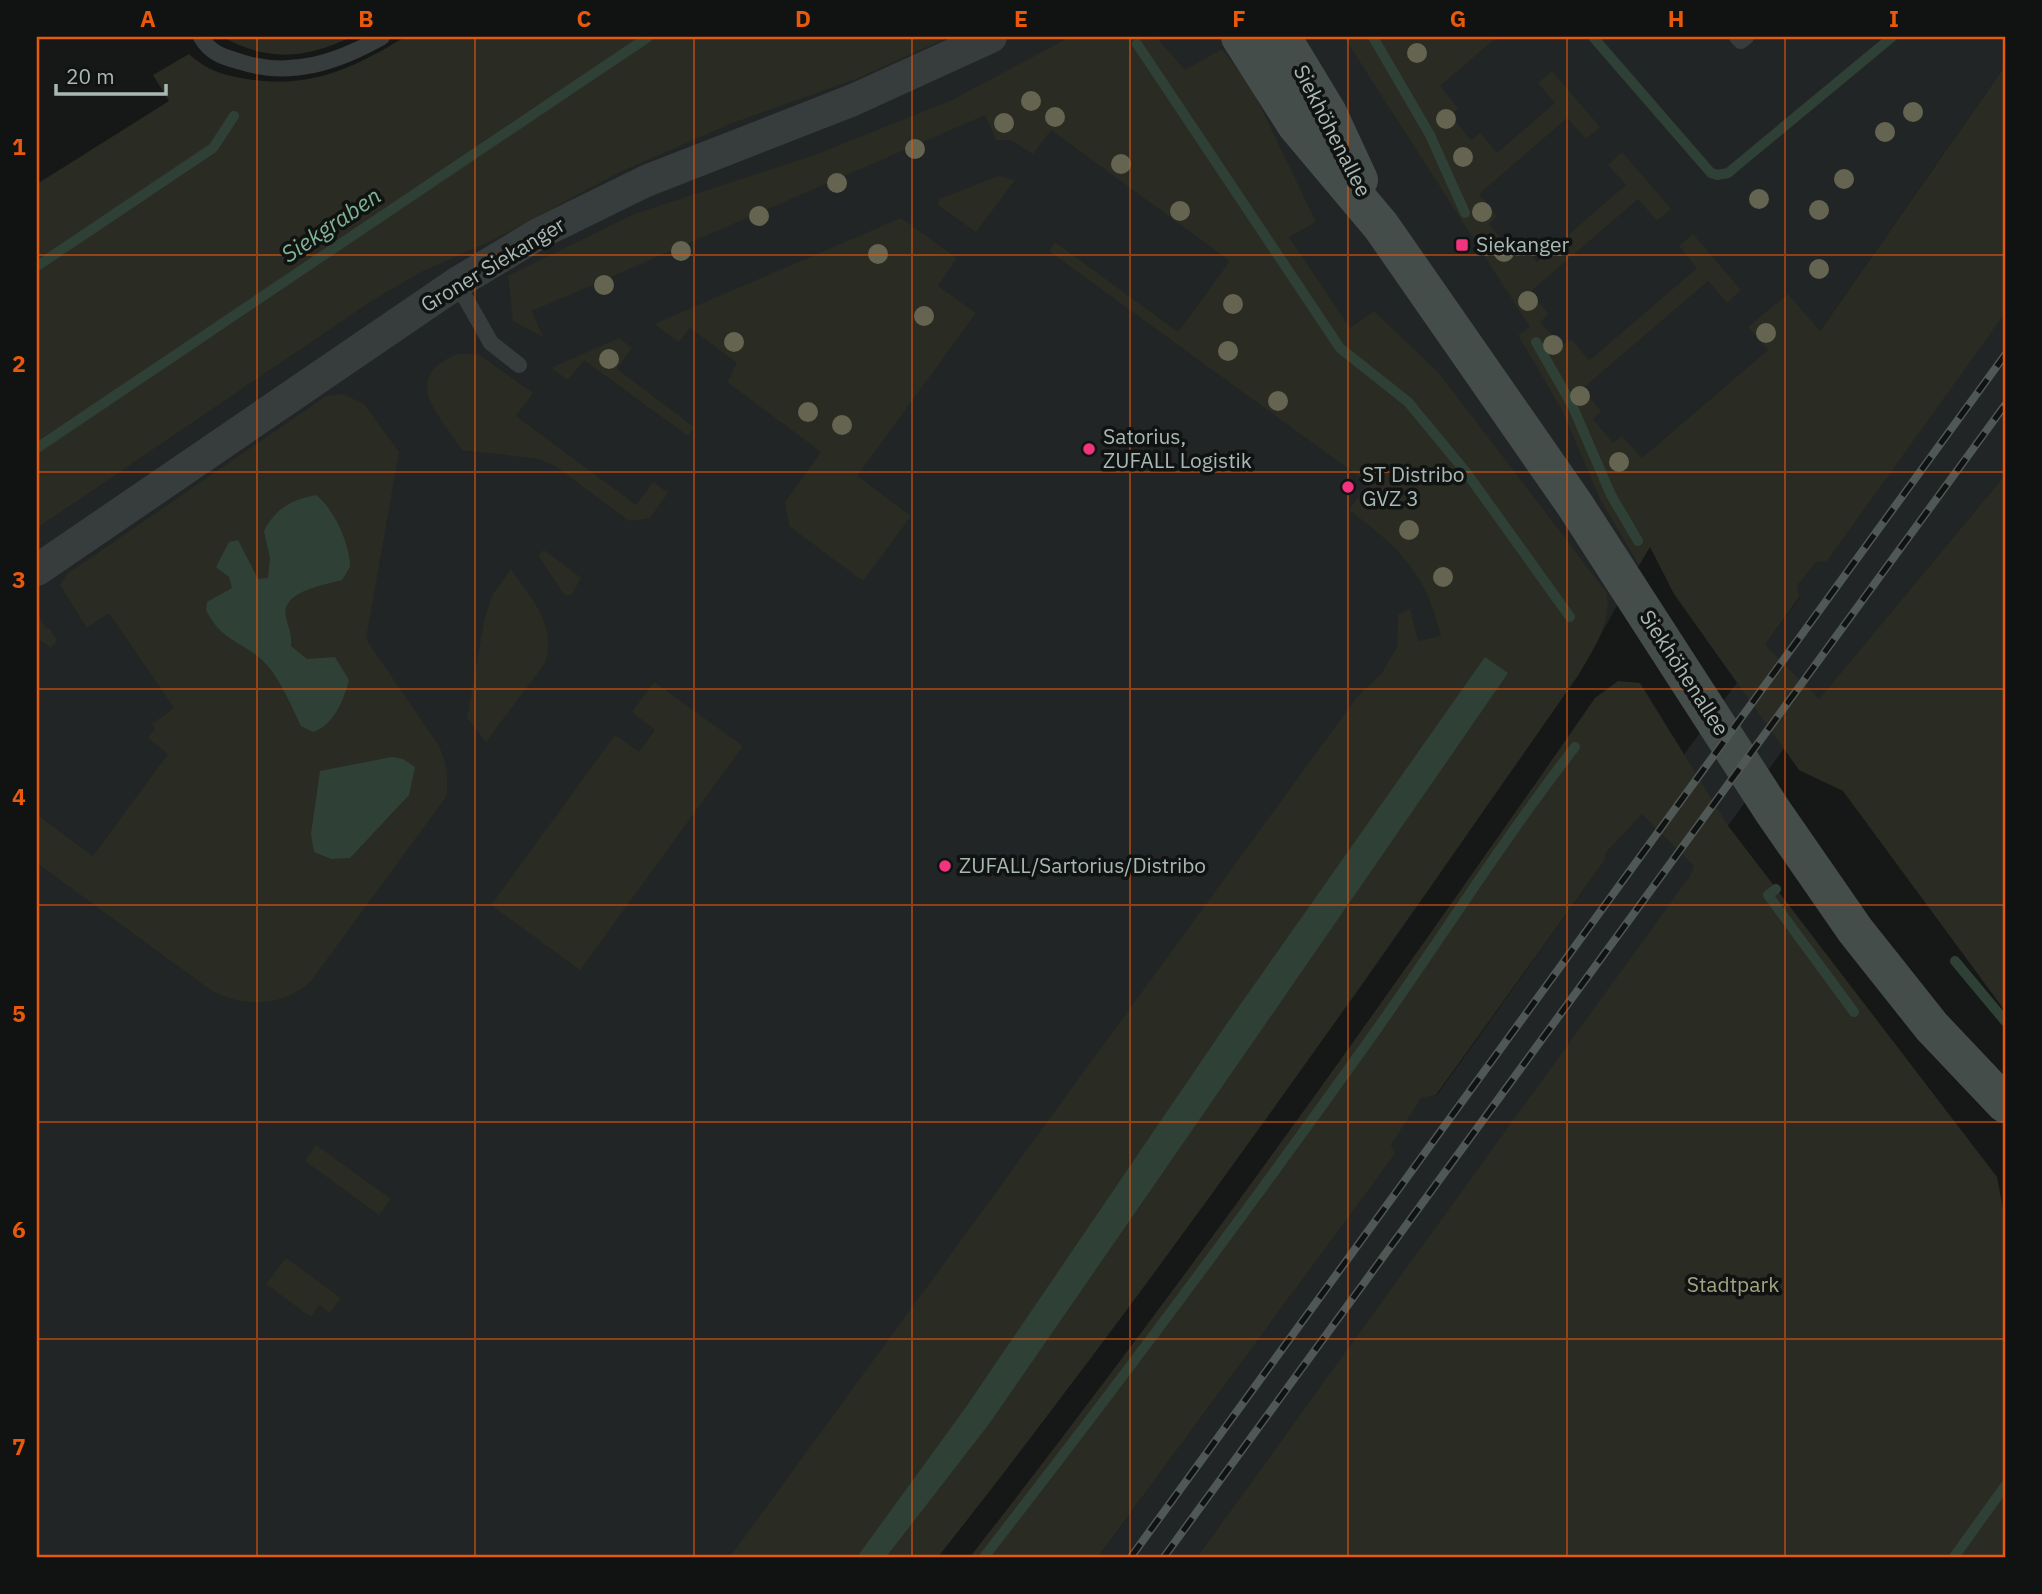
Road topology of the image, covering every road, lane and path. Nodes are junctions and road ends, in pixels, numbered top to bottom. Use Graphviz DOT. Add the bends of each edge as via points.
graph roads {
  1 [pos="201,37"];
  2 [pos="382,37"];
  3 [pos="991,37"];
  4 [pos="1240,37"];
  5 [pos="1282,37"];
  6 [pos="1737,37"];
  7 [pos="1746,37"];
  8 [pos="1381,226"];
  9 [pos="457,283"];
  10 [pos="519,365"];
  11 [pos="37,570"];
  12 [pos="2005,1104"];
  1 -- 2 [label="lane" via="221,56 278,70 298,70 334,59"];
  3 -- 9 [label="street, Groner Siekanger" via="877,90 646,180 540,233"];
  4 -- 8 [label="main road, Siekhöhenallee" via="1296,125"];
  5 -- 8 [label="main road, Siekhöhenallee" via="1328,113"];
  6 -- 7 [label="lane" via="1741,41"];
  8 -- 12 [label="main road, Siekhöhenallee" via="1575,505 1855,930 1932,1027"];
  9 -- 10 [label="lane" via="491,343"];
  9 -- 11 [label="street, Groner Siekanger"];
}
